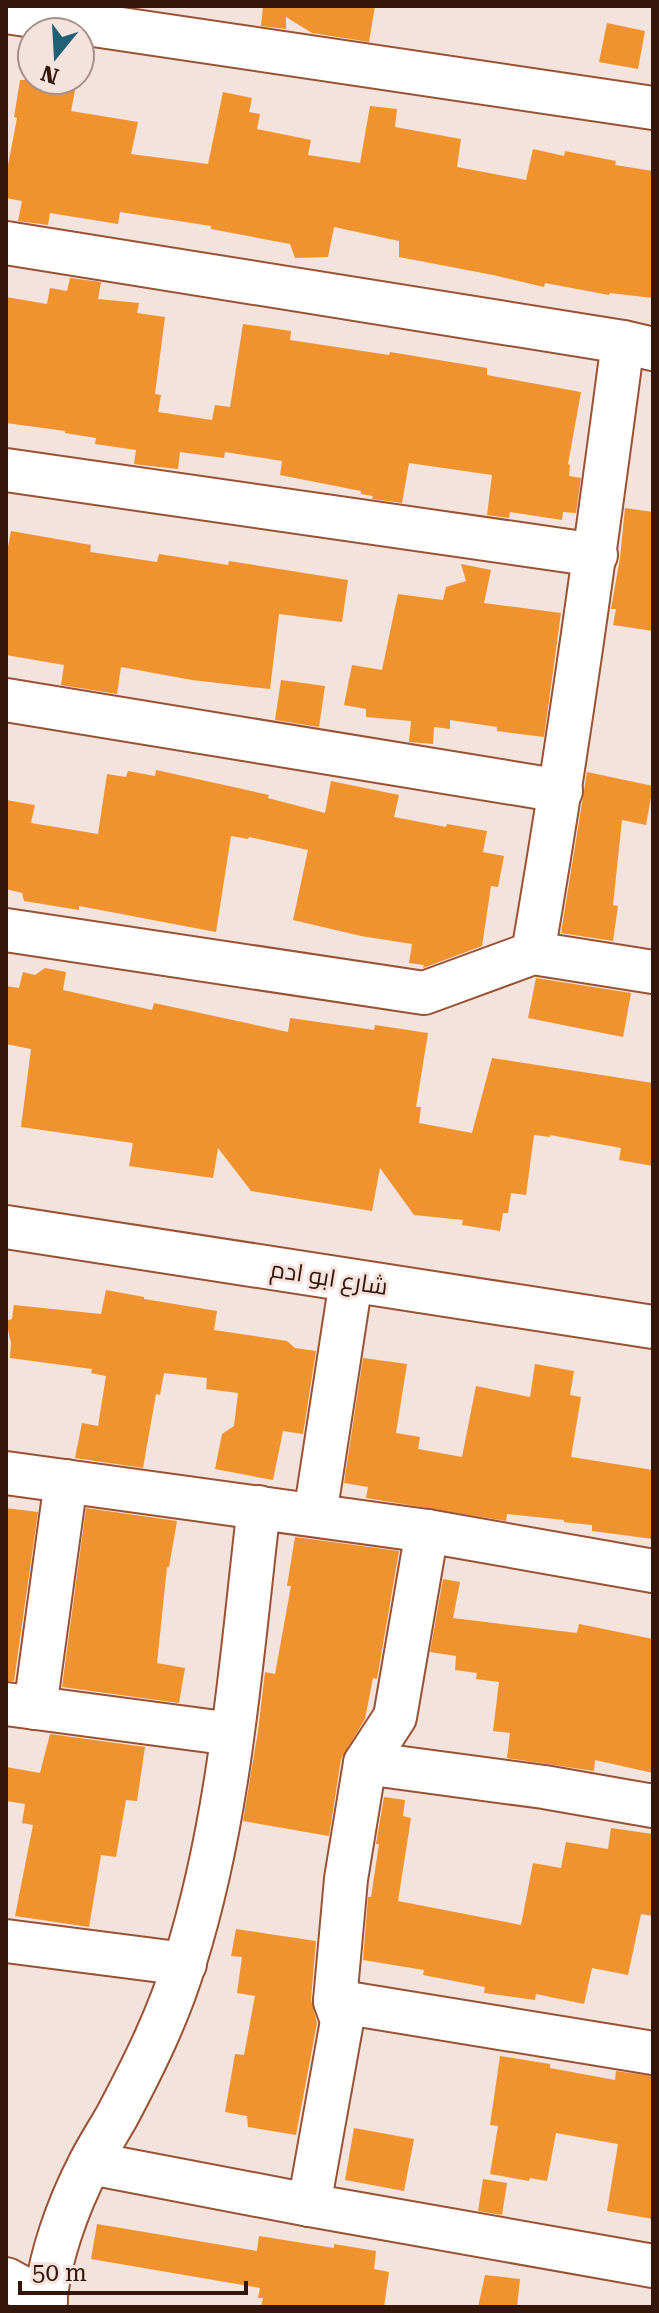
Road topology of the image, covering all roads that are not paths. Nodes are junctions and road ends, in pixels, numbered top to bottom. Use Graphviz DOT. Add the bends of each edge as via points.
graph roads {
  1 [pos="6,12"];
  2 [pos="653,108"];
  3 [pos="6,243"];
  4 [pos="638,345"];
  5 [pos="6,470"];
  6 [pos="596,555"];
  7 [pos="6,700"];
  8 [pos="561,791"];
  9 [pos="6,930"];
  10 [pos="533,953"];
  11 [pos="653,972"];
  12 [pos="6,1227"];
  13 [pos="351,1281"];
  14 [pos="653,1327"];
  15 [pos="6,1473"];
  16 [pos="66,1481"];
  17 [pos="259,1507"];
  18 [pos="315,1515"];
  19 [pos="427,1531"];
  20 [pos="653,1571"];
  21 [pos="21,1706"];
  22 [pos="232,1734"];
  23 [pos="365,1763"];
  24 [pos="653,1806"];
  25 [pos="6,1941"];
  26 [pos="185,1964"];
  27 [pos="335,2001"];
  28 [pos="653,2053"];
  29 [pos="90,2163"];
  30 [pos="309,2205"];
  31 [pos="653,2266"];
  32 [pos="6,2279"];
  33 [pos="45,2304"];
  1 -- 2 [label="street"];
  3 -- 4 [label="street"];
  4 -- 6 [label="street"];
  5 -- 6 [label="street"];
  6 -- 8 [label="street"];
  7 -- 8 [label="street"];
  8 -- 10 [label="street"];
  9 -- 10 [label="street" via="424,993"];
  10 -- 11 [label="street"];
  12 -- 13 [label="street, شارع ابو ادم"];
  13 -- 14 [label="street, شارع ابو ادم"];
  13 -- 18 [label="street"];
  15 -- 16 [label="street"];
  16 -- 17 [label="street"];
  16 -- 21 [label="street"];
  17 -- 18 [label="street"];
  17 -- 22 [label="street"];
  18 -- 19 [label="street"];
  19 -- 20 [label="street"];
  19 -- 23 [label="street" via="395,1717"];
  21 -- 22 [label="street"];
  22 -- 26 [label="street" via="216,1833"];
  23 -- 24 [label="street"];
  23 -- 27 [label="street" via="346,1879"];
  25 -- 26 [label="street"];
  26 -- 29 [label="street" via="153,2043"];
  27 -- 28 [label="street"];
  27 -- 30 [label="street" via="342,2021"];
  29 -- 30 [label="street"];
  29 -- 33 [label="street" via="58,2240"];
  30 -- 31 [label="street"];
  32 -- 33 [label="street"];
}
